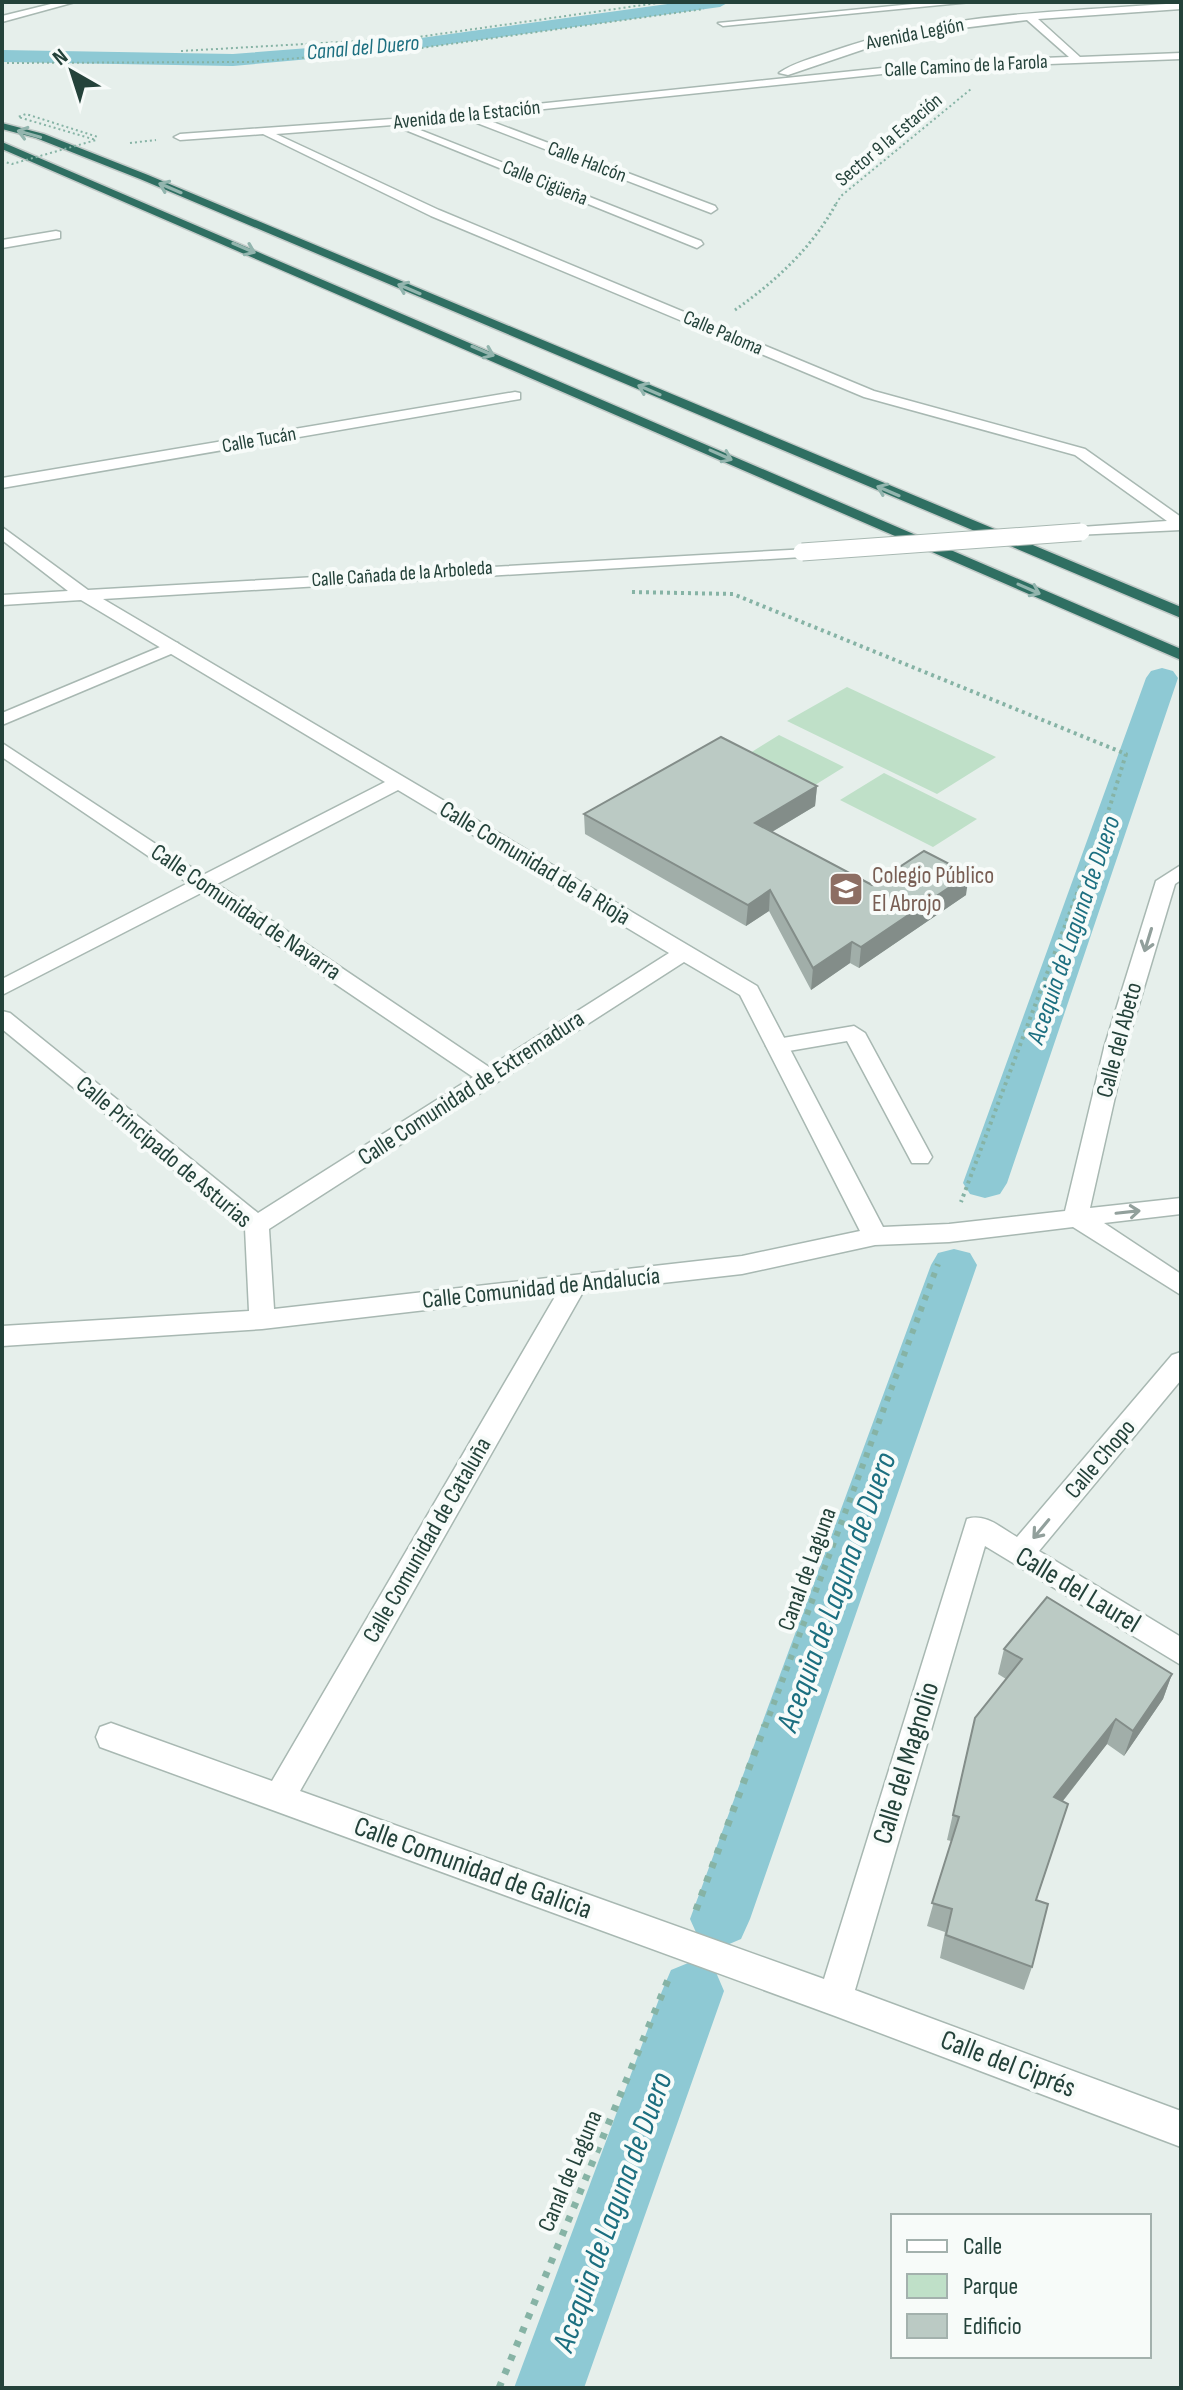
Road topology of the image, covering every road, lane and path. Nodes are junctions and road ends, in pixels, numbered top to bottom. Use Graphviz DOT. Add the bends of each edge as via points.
graph roads {
  1 [pos="70,2"];
  2 [pos="664,2"];
  3 [pos="966,2"];
  4 [pos="1181,6"];
  5 [pos="707,9"];
  6 [pos="1030,17"];
  7 [pos="2,19"];
  8 [pos="723,23"];
  9 [pos="181,51"];
  10 [pos="1181,56"];
  11 [pos="1079,61"];
  12 [pos="2,63"];
  13 [pos="979,63"];
  14 [pos="752,85"];
  15 [pos="463,115"];
  16 [pos="392,122"];
  17 [pos="2,126"];
  18 [pos="265,132"];
  19 [pos="98,137"];
  20 [pos="180,137"];
  21 [pos="125,143"];
  22 [pos="2,145"];
  23 [pos="2,161"];
  24 [pos="711,209"];
  25 [pos="56,235"];
  26 [pos="2,244"];
  27 [pos="697,244"];
  28 [pos="714,330"];
  29 [pos="515,396"];
  30 [pos="2,483"];
  31 [pos="1181,525"];
  32 [pos="2,532"];
  33 [pos="1081,532"];
  34 [pos="620,592"];
  35 [pos="84,595"];
  36 [pos="2,600"];
  37 [pos="1181,613"];
  38 [pos="172,647"];
  39 [pos="1181,655"];
  40 [pos="2,720"];
  41 [pos="2,749"];
  42 [pos="399,782"];
  43 [pos="1180,871"];
  44 [pos="203,884"];
  45 [pos="685,952"];
  46 [pos="2,988"];
  47 [pos="2,1018"];
  48 [pos="777,1046"];
  49 [pos="489,1077"];
  50 [pos="920,1157"];
  51 [pos="1181,1206"];
  52 [pos="1076,1217"];
  53 [pos="257,1225"];
  54 [pos="949,1233"];
  55 [pos="875,1236"];
  56 [pos="575,1284"];
  57 [pos="1181,1286"];
  58 [pos="262,1320"];
  59 [pos="2,1336"];
  60 [pos="1181,1362"];
  61 [pos="977,1527"];
  62 [pos="1019,1555"];
  63 [pos="1181,1652"];
  64 [pos="111,1737"];
  65 [pos="280,1797"];
  66 [pos="683,1946"];
  67 [pos="835,1999"];
  68 [pos="1181,2129"];
  69 [pos="499,2388"];
  1 -- 7 [label="street"];
  2 -- 9 [label="path" via="411,38"];
  3 -- 8 [label="street, Avenida Legión"];
  4 -- 6 [label="street, Avenida Legión"];
  5 -- 12 [label="path" via="369,53 249,62"];
  6 -- 11 [label="street"];
  6 -- 14 [label="street, Avenida Legión" via="922,29 858,45"];
  10 -- 11 [label="street, Calle Camino de la Farola"];
  11 -- 13 [label="street, Calle Camino de la Farola"];
  13 -- 14 [label="street, Calle Camino de la Farola"];
  13 -- 28 [label="path, Sector 9 la Estación" via="978,84 841,196 822,230 770,285"];
  14 -- 15 [label="street, Avenida de la Estación"];
  15 -- 16 [label="street, Avenida de la Estación"];
  15 -- 24 [label="street, Calle Halcón"];
  16 -- 18 [label="street, Avenida de la Estación"];
  16 -- 27 [label="street, Calle Cigüeña"];
  37 -- 17 [label="highway, one-way" via="144,177"];
  18 -- 20 [label="street, Avenida de la Estación"];
  18 -- 28 [label="street, Calle Paloma" via="435,213"];
  19 -- 23 [label="path, bridge" via="26,114 18,117 96,140 12,164"];
  20 -- 21 [label="path"];
  22 -- 39 [label="highway, one-way"];
  25 -- 26 [label="street"];
  28 -- 31 [label="street, Calle Paloma" via="869,394 1080,452"];
  29 -- 30 [label="street, Calle Tucán"];
  31 -- 33 [label="street, Calle Paloma"];
  32 -- 35 [label="street, Calle Comunidad de la Rioja"];
  33 -- 35 [label="street, Calle Cañada de la Arboleda, bridge"];
  34 -- 54 [label="path, Canal de Laguna" via="733,594 1126,754"];
  35 -- 36 [label="street, Calle Cañada de la Arboleda"];
  35 -- 38 [label="street, Calle Comunidad de la Rioja"];
  38 -- 40 [label="street"];
  38 -- 42 [label="street, Calle Comunidad de la Rioja"];
  41 -- 44 [label="street, Calle Comunidad de Navarra"];
  42 -- 44 [label="street"];
  42 -- 45 [label="street, Calle Comunidad de la Rioja"];
  43 -- 52 [label="street, Calle del Abeto, one-way" via="1166,881 1115,1048"];
  44 -- 46 [label="street"];
  44 -- 49 [label="street, Calle Comunidad de Navarra"];
  45 -- 48 [label="street, Calle Comunidad de la Rioja" via="749,991"];
  45 -- 49 [label="street, Calle Comunidad de Extremadura"];
  47 -- 53 [label="street, Calle Principado de Asturias"];
  48 -- 50 [label="street" via="854,1033"];
  48 -- 55 [label="street, Calle Comunidad de la Rioja"];
  49 -- 53 [label="street, Calle Comunidad de Extremadura"];
  52 -- 51 [label="street, Calle Comunidad de Andalucía, one-way"];
  52 -- 54 [label="street, Calle Comunidad de Andalucía"];
  52 -- 57 [label="street"];
  53 -- 58 [label="street, Calle Principado de Asturias"];
  54 -- 55 [label="street, Calle Comunidad de Andalucía"];
  54 -- 66 [label="path, Canal de Laguna"];
  55 -- 56 [label="street, Calle Comunidad de Andalucía" via="742,1265"];
  56 -- 58 [label="street, Calle Comunidad de Andalucía"];
  56 -- 65 [label="street, Calle Comunidad de Cataluña"];
  58 -- 59 [label="street, Calle Comunidad de Andalucía"];
  60 -- 62 [label="street, Calle Chopo, one-way"];
  61 -- 62 [label="street, Calle del Laurel"];
  61 -- 67 [label="street, Calle del Magnolio"];
  62 -- 63 [label="street, Calle del Laurel"];
  64 -- 65 [label="street, Calle Comunidad de Galicia"];
  65 -- 66 [label="street, Calle Comunidad de Galicia"];
  66 -- 67 [label="street, Calle Comunidad de Galicia"];
  66 -- 69 [label="path, Canal de Laguna"];
  67 -- 68 [label="street, Calle del Ciprés"];
}
